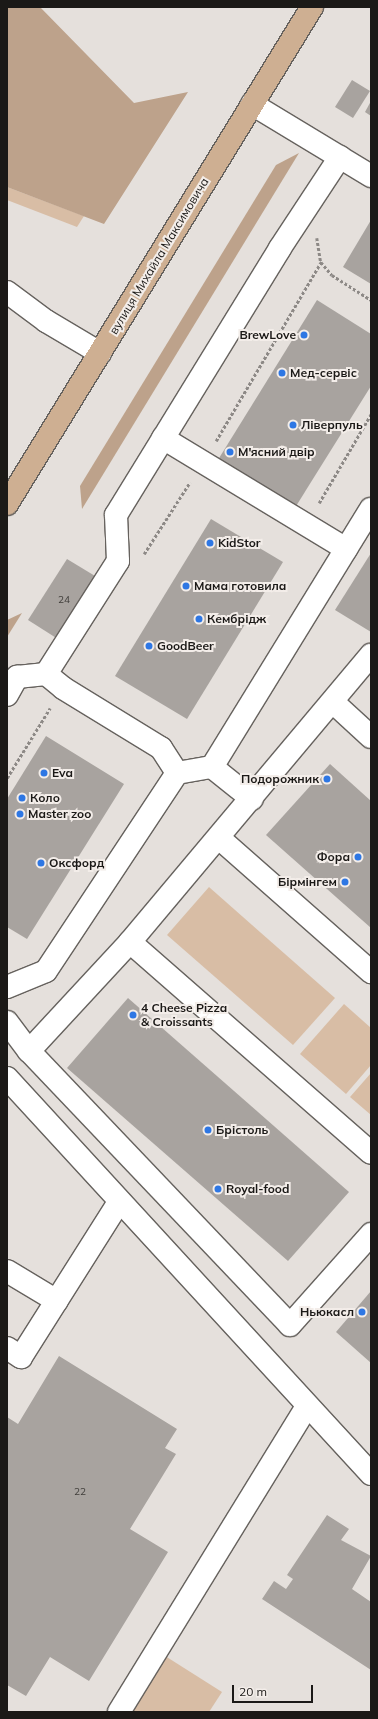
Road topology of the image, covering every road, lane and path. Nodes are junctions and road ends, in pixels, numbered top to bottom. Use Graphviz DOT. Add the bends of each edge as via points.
graph roads {
  1 [pos="312,7"];
  2 [pos="252,104"];
  3 [pos="340,157"];
  4 [pos="371,176"];
  5 [pos="322,262"];
  6 [pos="7,292"];
  7 [pos="100,354"];
  8 [pos="371,414"];
  9 [pos="163,438"];
  10 [pos="202,463"];
  11 [pos="7,504"];
  12 [pos="371,508"];
  13 [pos="306,526"];
  14 [pos="346,549"];
  15 [pos="139,561"];
  16 [pos="371,655"];
  17 [pos="46,674"];
  18 [pos="63,688"];
  19 [pos="7,696"];
  20 [pos="334,703"];
  21 [pos="371,737"];
  22 [pos="212,767"];
  23 [pos="177,773"];
  24 [pos="7,778"];
  25 [pos="252,799"];
  26 [pos="219,838"];
  27 [pos="130,942"];
  28 [pos="371,972"];
  29 [pos="7,987"];
  30 [pos="7,1022"];
  31 [pos="29,1051"];
  32 [pos="7,1078"];
  33 [pos="371,1153"];
  34 [pos="119,1202"];
  35 [pos="370,1239"];
  36 [pos="7,1271"];
  37 [pos="57,1302"];
  38 [pos="7,1348"];
  39 [pos="307,1406"];
  40 [pos="371,1474"];
  41 [pos="119,1712"];
  1 -- 2 [label="main road, вулиця Михайла Максимовича"];
  2 -- 3 [label="lane"];
  2 -- 7 [label="main road, вулиця Михайла Максимовича"];
  3 -- 4 [label="lane"];
  3 -- 9 [label="lane"];
  5 -- 10 [label="path"];
  6 -- 7 [label="lane" via="46,322"];
  7 -- 11 [label="main road, вулиця Михайла Максимовича"];
  8 -- 13 [label="path"];
  9 -- 10 [label="lane"];
  9 -- 17 [label="lane" via="116,515 118,561"];
  10 -- 13 [label="lane"];
  10 -- 15 [label="path"];
  12 -- 14 [label="lane"];
  13 -- 14 [label="lane"];
  14 -- 22 [label="lane"];
  16 -- 20 [label="lane"];
  17 -- 18 [label="lane"];
  17 -- 19 [label="lane" via="17,677"];
  18 -- 23 [label="lane" via="161,748"];
  18 -- 24 [label="path"];
  20 -- 21 [label="lane"];
  20 -- 25 [label="lane"];
  22 -- 23 [label="lane"];
  22 -- 25 [label="lane"];
  23 -- 29 [label="lane" via="46,971"];
  25 -- 26 [label="lane"];
  26 -- 27 [label="lane"];
  26 -- 28 [label="lane"];
  27 -- 31 [label="lane"];
  27 -- 33 [label="lane"];
  30 -- 31 [label="lane"];
  31 -- 35 [label="lane" via="290,1325"];
  32 -- 34 [label="lane"];
  34 -- 37 [label="lane"];
  34 -- 39 [label="lane"];
  36 -- 37 [label="lane"];
  37 -- 38 [label="lane" via="21,1357"];
  39 -- 40 [label="lane"];
  39 -- 41 [label="lane"];
}
